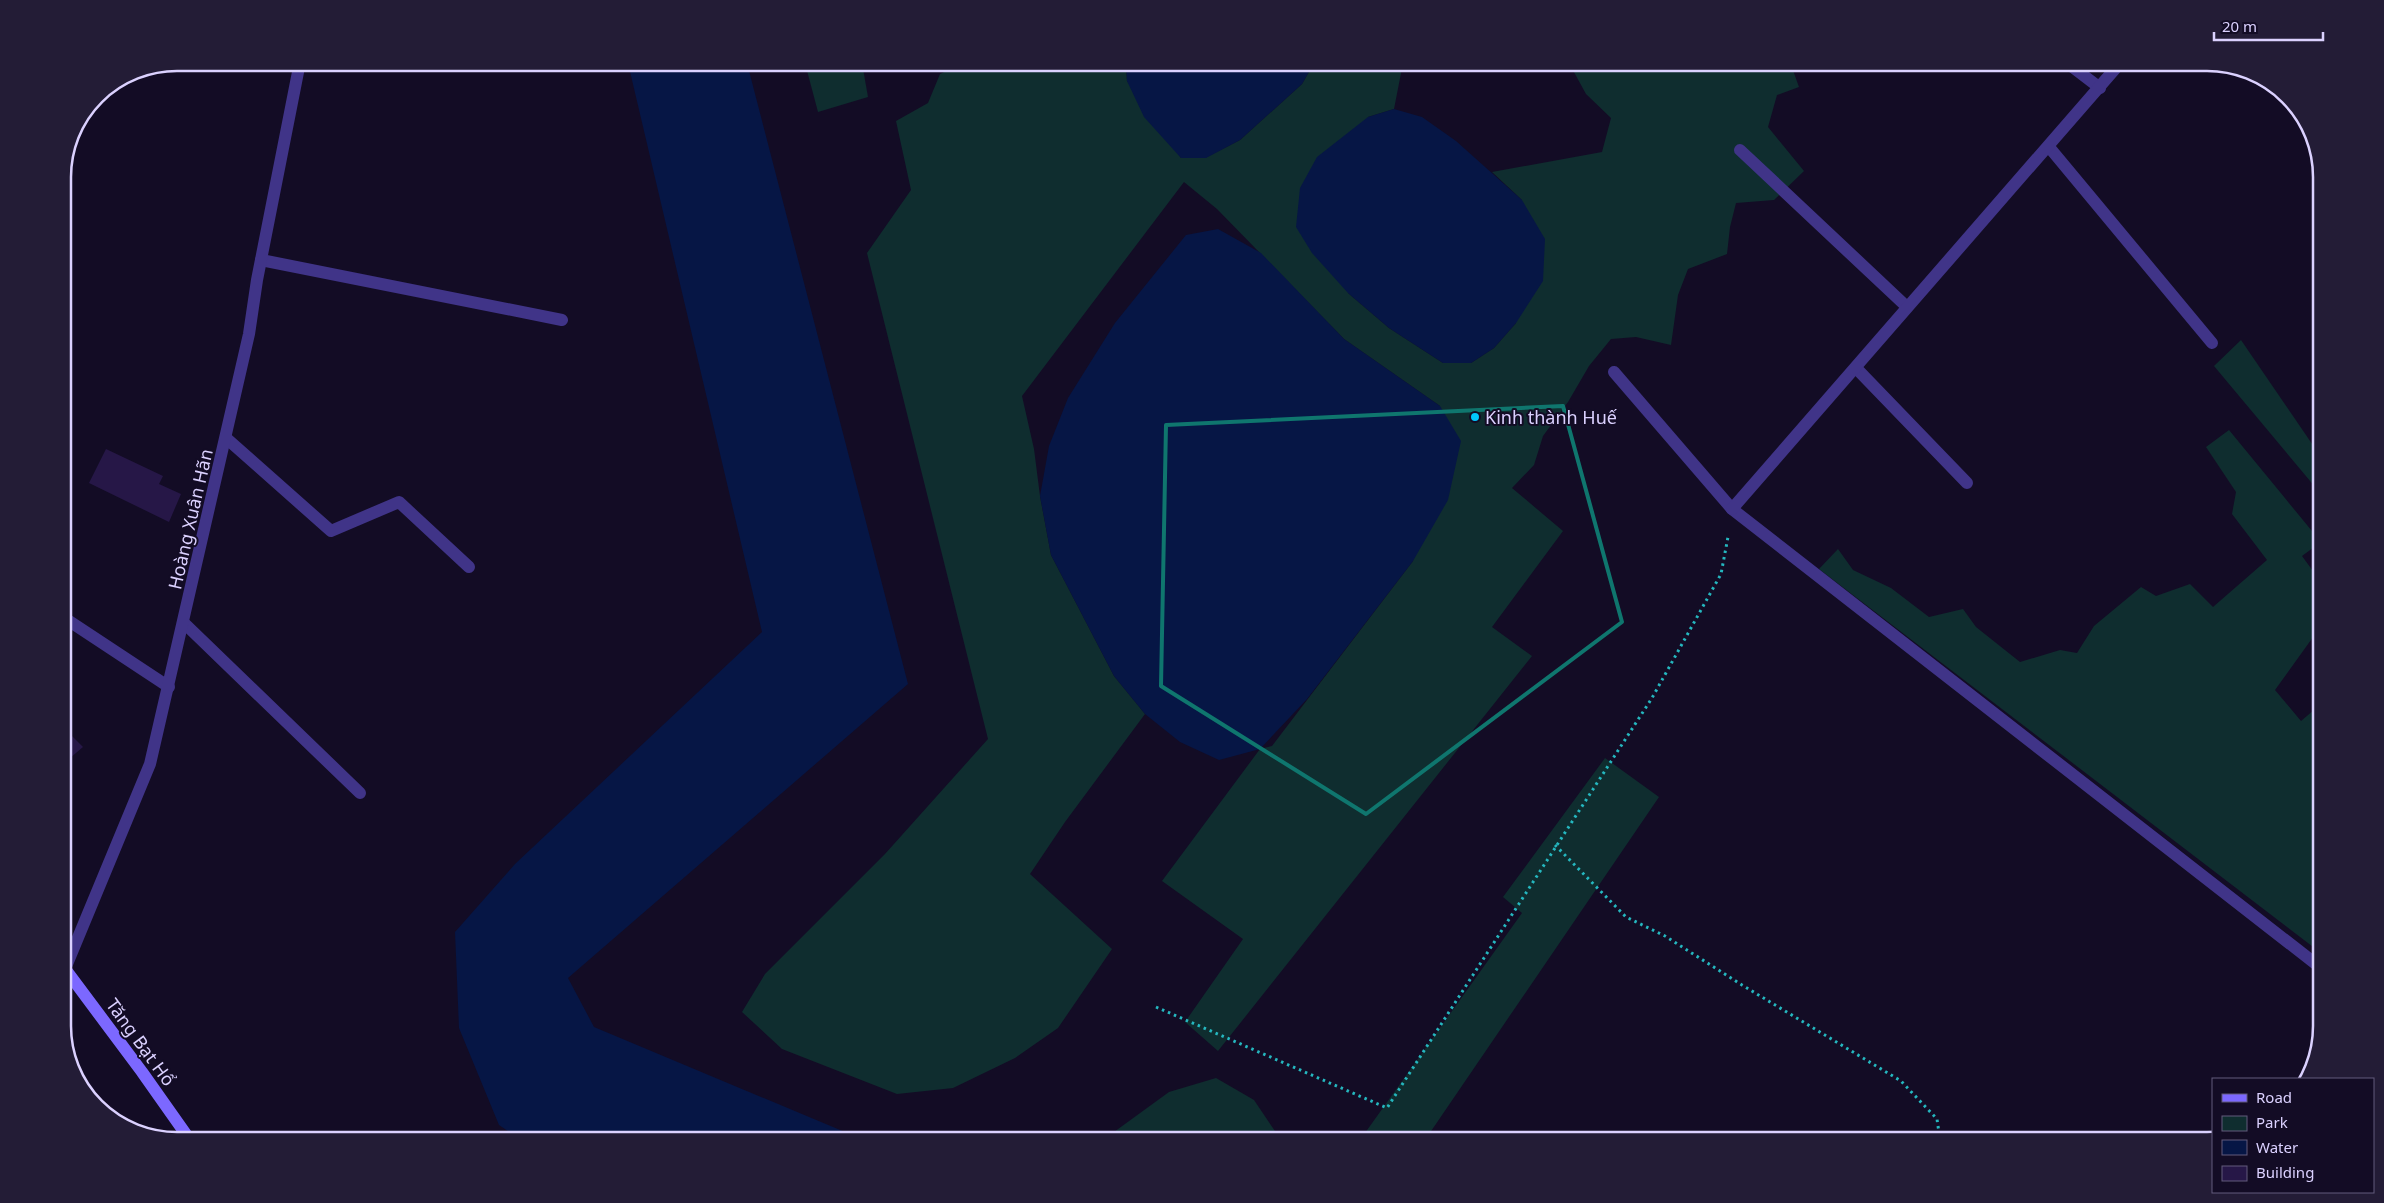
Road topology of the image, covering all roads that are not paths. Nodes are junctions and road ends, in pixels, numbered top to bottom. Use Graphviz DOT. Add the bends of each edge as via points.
graph roads {
  1 [pos="298,71"];
  2 [pos="2078,71"];
  3 [pos="2113,71"];
  4 [pos="2100,88"];
  5 [pos="2049,147"];
  6 [pos="1740,150"];
  7 [pos="261,260"];
  8 [pos="1908,307"];
  9 [pos="562,320"];
  10 [pos="2212,343"];
  11 [pos="1856,368"];
  12 [pos="1614,372"];
  13 [pos="226,438"];
  14 [pos="1967,483"];
  15 [pos="1732,509"];
  16 [pos="469,567"];
  17 [pos="71,622"];
  18 [pos="184,623"];
  19 [pos="169,687"];
  20 [pos="360,793"];
  21 [pos="71,952"];
  22 [pos="2313,961"];
  23 [pos="71,978"];
  24 [pos="184,1132"];
  1 -- 7 [label="street, Hoàng Xuân Hãn"];
  2 -- 4 [label="street"];
  3 -- 4 [label="street"];
  4 -- 5 [label="street"];
  5 -- 8 [label="street"];
  5 -- 10 [label="street"];
  6 -- 8 [label="street"];
  7 -- 9 [label="street"];
  7 -- 13 [label="street, Hoàng Xuân Hãn" via="249,334"];
  8 -- 11 [label="street"];
  11 -- 14 [label="street"];
  11 -- 15 [label="street"];
  12 -- 15 [label="street"];
  13 -- 16 [label="street" via="331,532 399,502"];
  13 -- 18 [label="street, Hoàng Xuân Hãn"];
  15 -- 22 [label="street"];
  17 -- 19 [label="street"];
  18 -- 19 [label="street, Hoàng Xuân Hãn"];
  18 -- 20 [label="street"];
  19 -- 21 [label="street, Hoàng Xuân Hãn" via="150,764"];
  23 -- 24 [label="main road, Tăng Bạt Hổ"];
}
